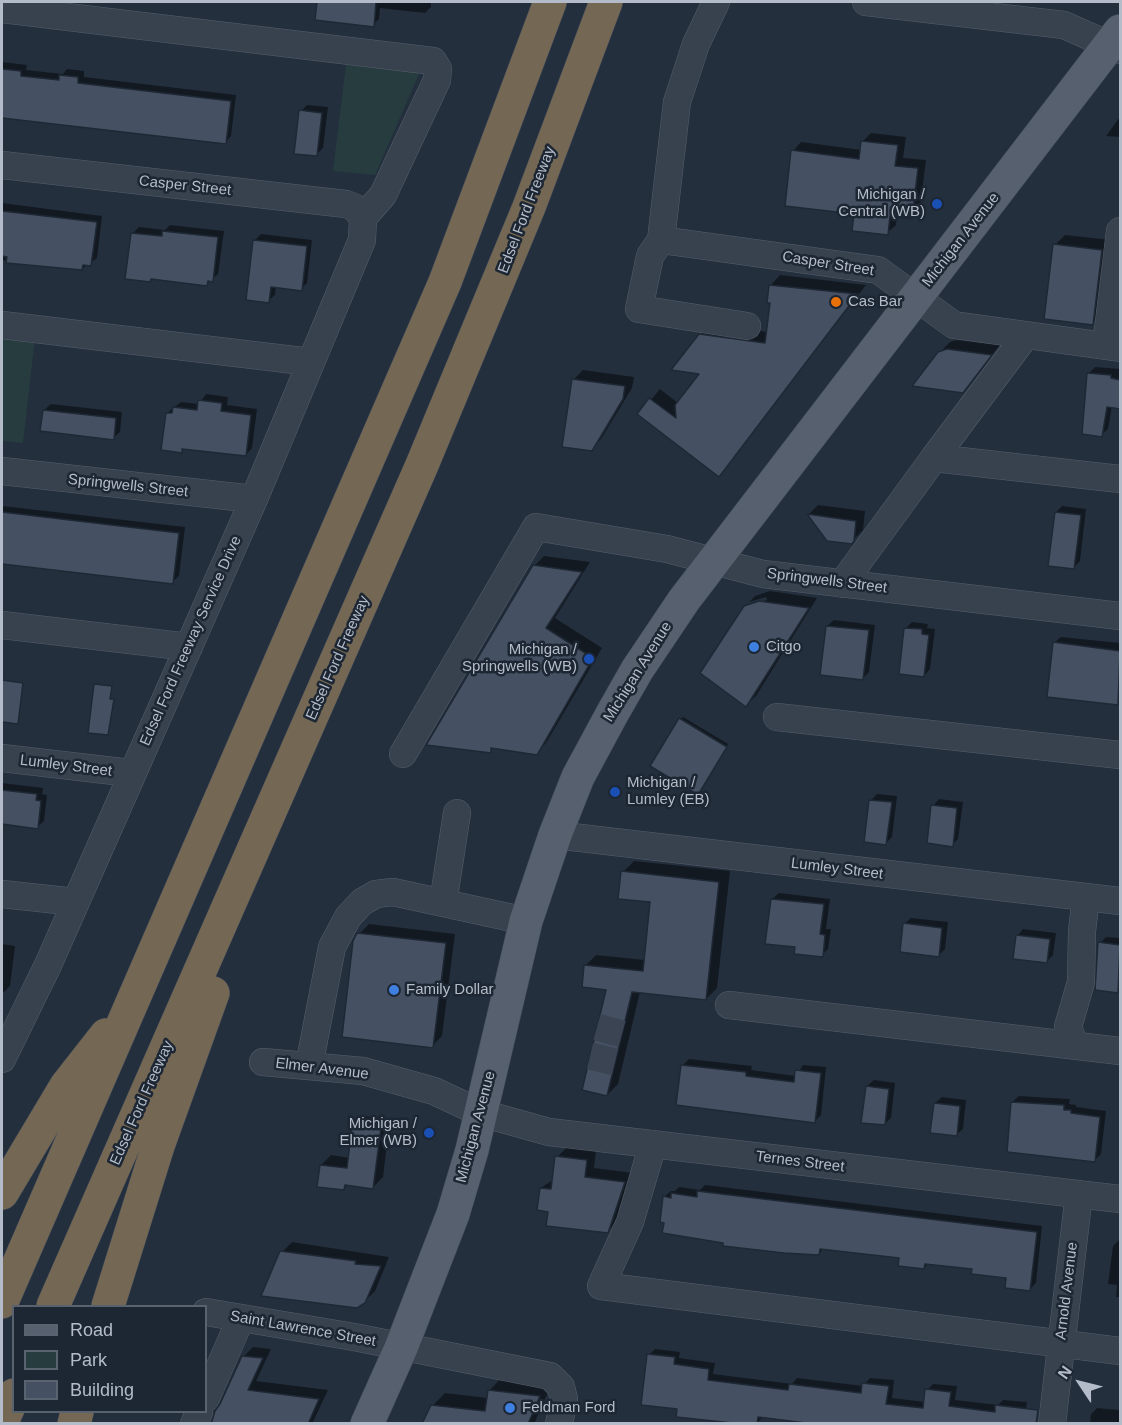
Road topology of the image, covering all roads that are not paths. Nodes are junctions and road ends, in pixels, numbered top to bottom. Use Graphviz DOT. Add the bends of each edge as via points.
graph roads {
  1 [pos="550,2"];
  2 [pos="606,2"];
  3 [pos="716,2"];
  4 [pos="866,2"];
  5 [pos="2,9"];
  6 [pos="1117,42"];
  7 [pos="2,165"];
  8 [pos="363,218"];
  9 [pos="1120,231"];
  10 [pos="661,240"];
  11 [pos="916,298"];
  12 [pos="2,325"];
  13 [pos="747,326"];
  14 [pos="1026,335"];
  15 [pos="1113,347"];
  16 [pos="311,362"];
  17 [pos="934,458"];
  18 [pos="2,471"];
  19 [pos="1120,479"];
  20 [pos="254,499"];
  21 [pos="713,561"];
  22 [pos="842,584"];
  23 [pos="1120,616"];
  24 [pos="2,625"];
  25 [pos="189,647"];
  26 [pos="777,717"];
  27 [pos="403,754"];
  28 [pos="1120,755"];
  29 [pos="2,758"];
  30 [pos="131,773"];
  31 [pos="457,813"];
  32 [pos="555,835"];
  33 [pos="247,865"];
  34 [pos="2,894"];
  35 [pos="1086,897"];
  36 [pos="1120,901"];
  37 [pos="76,902"];
  38 [pos="443,903"];
  39 [pos="526,921"];
  40 [pos="135,998"];
  41 [pos="729,1005"];
  42 [pos="10,1029"];
  43 [pos="1075,1046"];
  44 [pos="1120,1051"];
  45 [pos="2,1059"];
  46 [pos="263,1062"];
  47 [pos="309,1066"];
  48 [pos="481,1113"];
  49 [pos="652,1144"];
  50 [pos="2,1193"];
  51 [pos="1079,1194"];
  52 [pos="1120,1199"];
  53 [pos="2,1302"];
  54 [pos="52,1305"];
  55 [pos="108,1305"];
  56 [pos="207,1312"];
  57 [pos="241,1318"];
  58 [pos="1061,1344"];
  59 [pos="401,1348"];
  60 [pos="1120,1351"];
  61 [pos="207,1396"];
  62 [pos="12,1400"];
  63 [pos="2,1422"];
  64 [pos="367,1424"];
  65 [pos="559,1424"];
  66 [pos="1052,1424"];
  1 -- 40 [label="highway" via="445,282"];
  2 -- 33 [label="highway, Edsel Ford Freeway" via="490,304"];
  3 -- 10 [label="street" via="696,44 677,102"];
  4 -- 6 [label="street" via="1064,25"];
  5 -- 8 [label="street" via="433,61 438,69 437,80 383,195"];
  6 -- 11 [label="main road, Michigan Avenue"];
  7 -- 8 [label="street, Casper Street" via="346,204"];
  8 -- 16 [label="street, Edsel Ford Freeway Service Drive" via="362,240"];
  9 -- 15 [label="street"];
  10 -- 11 [label="street, Casper Street" via="878,270"];
  10 -- 13 [label="street" via="650,256 639,309"];
  11 -- 14 [label="street, Casper Street" via="954,325"];
  11 -- 21 [label="main road, Michigan Avenue"];
  12 -- 16 [label="street"];
  14 -- 15 [label="street, Casper Street"];
  14 -- 17 [label="street"];
  16 -- 20 [label="street, Edsel Ford Freeway Service Drive"];
  17 -- 19 [label="street"];
  17 -- 22 [label="street"];
  18 -- 20 [label="street, Springwells Street"];
  20 -- 25 [label="street, Edsel Ford Freeway Service Drive"];
  21 -- 22 [label="street, Springwells Street" via="763,574"];
  21 -- 27 [label="street, Springwells Street" via="667,549 536,527"];
  21 -- 32 [label="main road, Michigan Avenue" via="632,679 584,767"];
  22 -- 23 [label="street, Springwells Street"];
  24 -- 25 [label="street"];
  25 -- 30 [label="street, Edsel Ford Freeway Service Drive"];
  26 -- 28 [label="street"];
  29 -- 30 [label="street, Lumley Street"];
  30 -- 37 [label="street, Edsel Ford Freeway Service Drive"];
  31 -- 38 [label="street"];
  32 -- 35 [label="street, Lumley Street"];
  32 -- 39 [label="main road, Michigan Avenue"];
  33 -- 54 [label="highway, Edsel Ford Freeway"];
  33 -- 55 [label="highway" via="234,938 158,1146"];
  34 -- 37 [label="street"];
  35 -- 36 [label="street, Lumley Street"];
  35 -- 43 [label="street" via="1081,982 1068,1027"];
  37 -- 42 [label="street, Edsel Ford Freeway Service Drive"];
  38 -- 39 [label="street"];
  38 -- 47 [label="street" via="385,893 362,902 348,917 332,947"];
  39 -- 48 [label="main road, Michigan Avenue"];
  40 -- 50 [label="highway" via="66,1086"];
  40 -- 53 [label="highway"];
  41 -- 43 [label="street"];
  42 -- 45 [label="street, Edsel Ford Freeway Service Drive"];
  43 -- 44 [label="street"];
  46 -- 47 [label="street, Elmer Avenue"];
  47 -- 48 [label="street, Elmer Avenue" via="363,1071 434,1091"];
  48 -- 49 [label="street, Ternes Street" via="549,1132"];
  48 -- 59 [label="main road, Michigan Avenue" via="453,1214"];
  49 -- 51 [label="street, Ternes Street"];
  49 -- 58 [label="street" via="630,1222 601,1286"];
  51 -- 52 [label="street, Ternes Street"];
  51 -- 58 [label="street, Arnold Avenue"];
  56 -- 57 [label="street, Saint Lawrence Street"];
  57 -- 59 [label="street, Saint Lawrence Street"];
  57 -- 61 [label="street"];
  58 -- 60 [label="street"];
  58 -- 66 [label="street, Arnold Avenue"];
  59 -- 64 [label="main road, Michigan Avenue"];
  59 -- 65 [label="street, Saint Lawrence Street" via="550,1377 561,1387 564,1399"];
  62 -- 63 [label="highway"];
}
